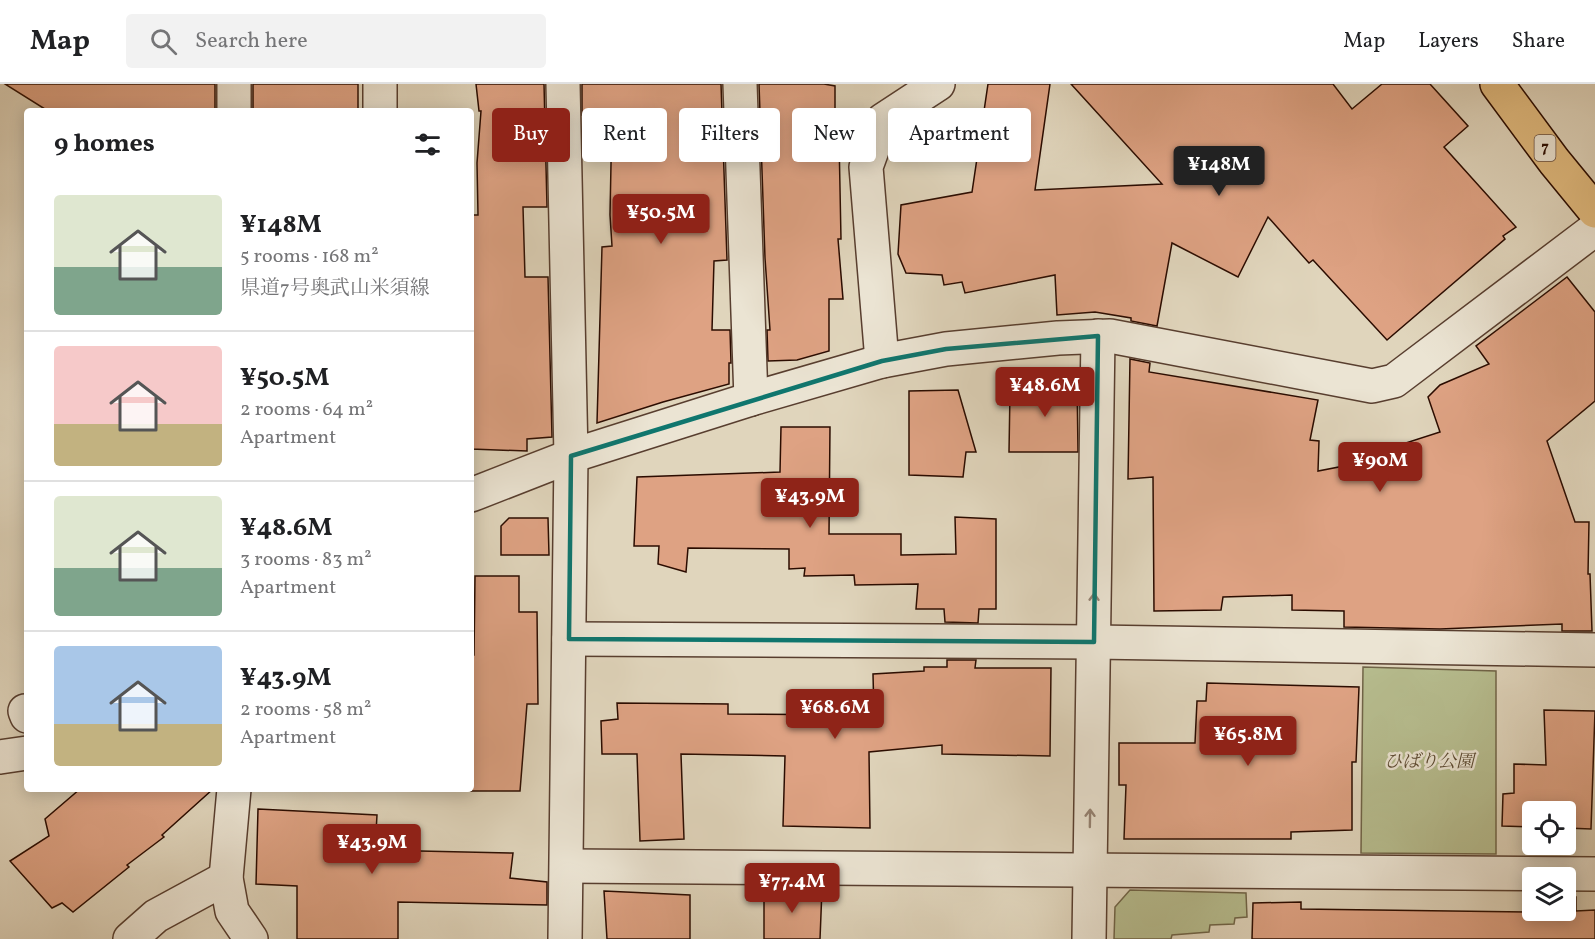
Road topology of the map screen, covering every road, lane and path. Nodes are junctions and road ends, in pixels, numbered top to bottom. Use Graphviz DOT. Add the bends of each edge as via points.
graph roads {
  1 [pos="234,84"];
  2 [pos="380,84"];
  3 [pos="563,84"];
  4 [pos="740,84"];
  5 [pos="938,84"];
  6 [pos="1497,84"];
  7 [pos="234,108"];
  8 [pos="380,108"];
  9 [pos="1595,211"];
  10 [pos="1595,230"];
  11 [pos="1098,336"];
  12 [pos="882,361"];
  13 [pos="751,399"];
  14 [pos="571,456"];
  15 [pos="474,494"];
  16 [pos="569,639"];
  17 [pos="1094,642"];
  18 [pos="1595,650"];
  19 [pos="24,753"];
  20 [pos="0,757"];
  21 [pos="234,792"];
  22 [pos="567,866"];
  23 [pos="1089,870"];
  24 [pos="1595,874"];
  25 [pos="226,878"];
  26 [pos="130,939"];
  27 [pos="251,939"];
  28 [pos="566,939"];
  29 [pos="1089,939"];
  1 -- 7 [label="street"];
  2 -- 8 [label="street"];
  3 -- 14 [label="street"];
  4 -- 13 [label="street"];
  5 -- 12 [label="street" via="883,120 866,166"];
  6 -- 9 [label="main road, 7"];
  10 -- 11 [label="street" via="1394,381 1372,386"];
  11 -- 12 [label="street" via="946,349"];
  17 -- 11 [label="street, one-way"];
  12 -- 13 [label="street"];
  13 -- 14 [label="street"];
  14 -- 15 [label="street"];
  14 -- 16 [label="street"];
  16 -- 17 [label="street"];
  16 -- 22 [label="street"];
  17 -- 18 [label="street"];
  23 -- 17 [label="street, one-way"];
  19 -- 20 [label="street"];
  21 -- 25 [label="street"];
  22 -- 23 [label="street"];
  22 -- 28 [label="street"];
  23 -- 24 [label="street"];
  23 -- 29 [label="street"];
  25 -- 26 [label="street" via="156,916"];
  25 -- 27 [label="street" via="232,910"];
}
